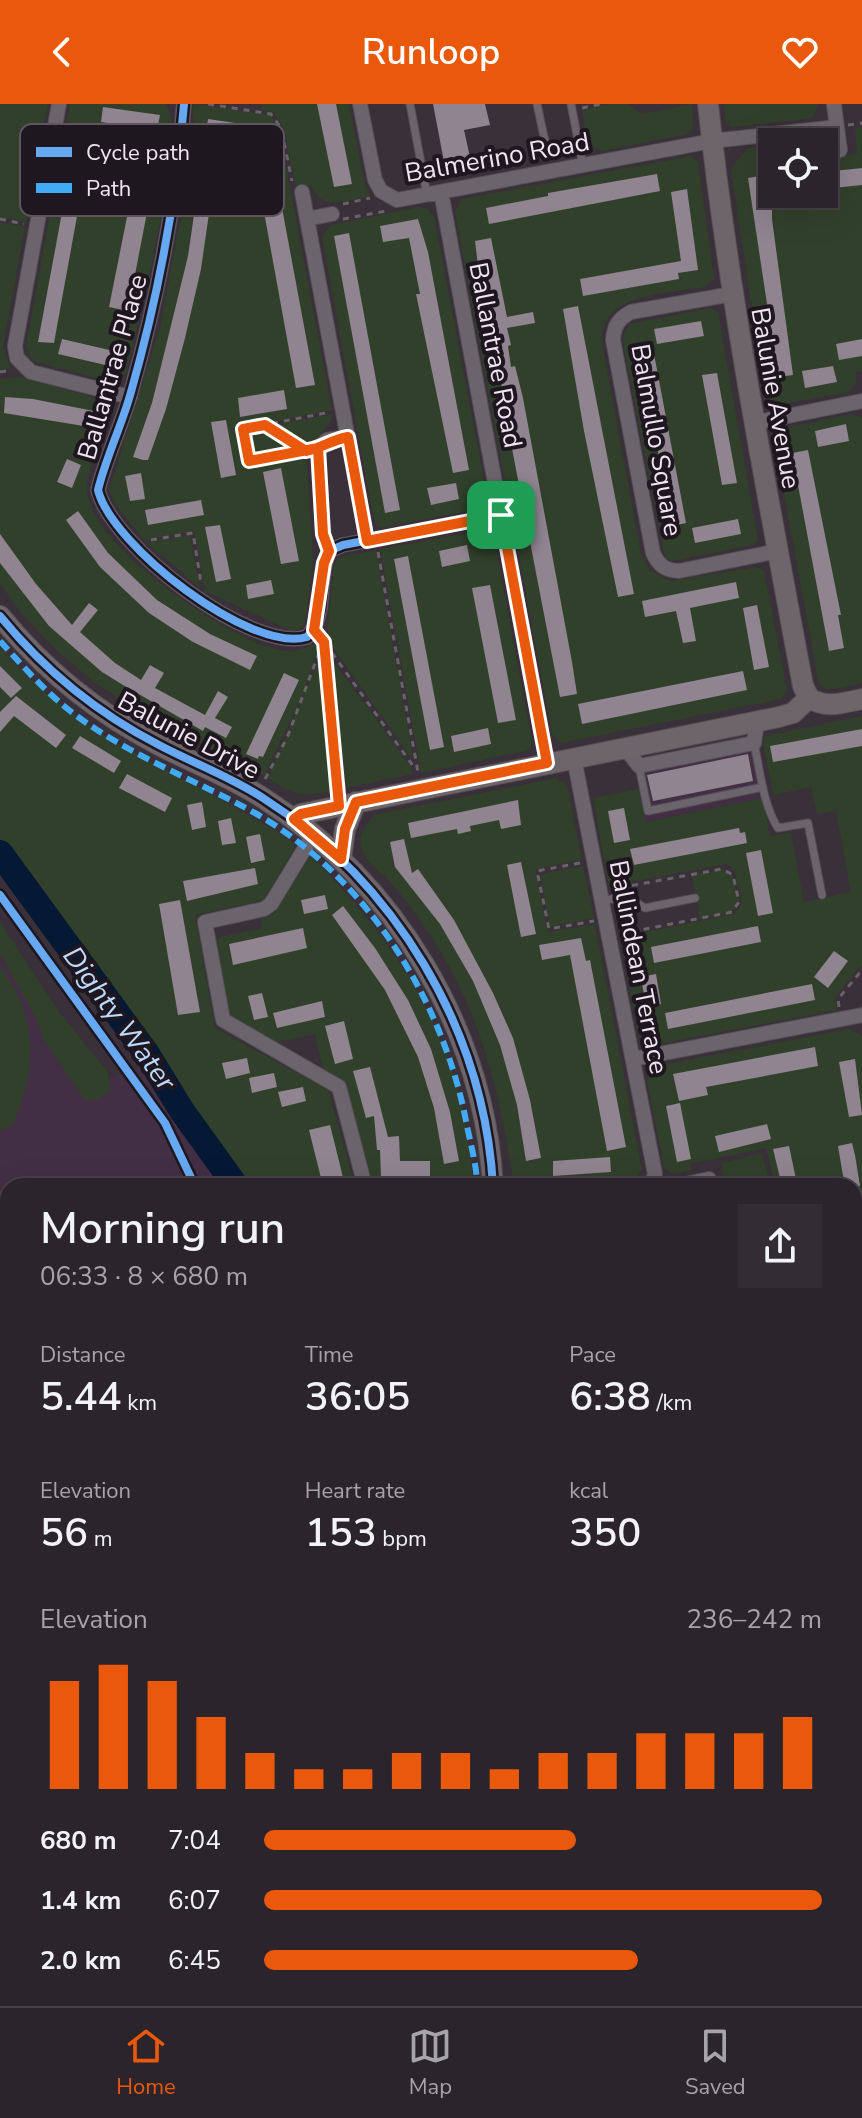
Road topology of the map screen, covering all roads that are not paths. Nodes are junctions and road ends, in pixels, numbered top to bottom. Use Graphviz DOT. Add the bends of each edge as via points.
graph roads {
  1 [pos="59,104"];
  2 [pos="184,104"];
  3 [pos="360,104"];
  4 [pos="410,104"];
  5 [pos="539,104"];
  6 [pos="708,104"];
  7 [pos="834,105"];
  8 [pos="571,107"];
  9 [pos="55,124"];
  10 [pos="182,124"];
  11 [pos="837,127"];
  12 [pos="712,141"];
  13 [pos="840,150"];
  14 [pos="547,151"];
  15 [pos="583,166"];
  16 [pos="302,192"];
  17 [pos="434,194"];
  18 [pos="334,213"];
  19 [pos="38,216"];
  20 [pos="171,216"];
  21 [pos="307,219"];
  22 [pos="732,294"];
  23 [pos="130,397"];
  24 [pos="862,401"];
  25 [pos="753,423"];
  26 [pos="348,437"];
  27 [pos="501,515"];
  28 [pos="371,540"];
  29 [pos="329,551"];
  30 [pos="778,551"];
  31 [pos="0,616"];
  32 [pos="809,698"];
  33 [pos="862,699"];
  34 [pos="757,722"];
  35 [pos="754,743"];
  36 [pos="625,748"];
  37 [pos="574,758"];
  38 [pos="547,763"];
  39 [pos="639,766"];
  40 [pos="763,787"];
  41 [pos="348,804"];
  42 [pos="294,819"];
  43 [pos="313,835"];
  44 [pos="341,859"];
  45 [pos="822,895"];
  46 [pos="695,898"];
  47 [pos="602,901"];
  48 [pos="862,1015"];
  49 [pos="633,1059"];
  50 [pos="363,1178"];
  51 [pos="492,1178"];
  52 [pos="654,1178"];
  1 -- 9 [label="street"];
  2 -- 10 [label="street, Ballantrae Place"];
  3 -- 17 [label="street, Balmerino Road" via="381,191 397,200"];
  4 -- 17 [label="lane"];
  5 -- 14 [label="lane"];
  6 -- 12 [label="street, Balunie Avenue"];
  7 -- 11 [label="street"];
  8 -- 15 [label="lane"];
  11 -- 12 [label="street, Balmerino Road"];
  11 -- 13 [label="street"];
  12 -- 15 [label="street, Balmerino Road"];
  12 -- 22 [label="street, Balunie Avenue"];
  15 -- 17 [label="street, Balmerino Road"];
  16 -- 21 [label="street"];
  17 -- 27 [label="street, Ballantrae Road"];
  18 -- 21 [label="street"];
  19 -- 23 [label="street" via="17,358 31,372"];
  20 -- 23 [label="street, Ballantrae Place"];
  21 -- 26 [label="street"];
  22 -- 25 [label="street, Balunie Avenue"];
  22 -- 30 [label="street, Balmullo Square" via="631,312 620,317 613,340 658,563 679,571"];
  23 -- 29 [label="street, Ballantrae Place" via="98,490 105,510 132,544 167,576 235,620 283,639 319,636"];
  24 -- 25 [label="street"];
  25 -- 30 [label="street, Balunie Avenue"];
  26 -- 28 [label="street"];
  26 -- 29 [label="street" via="327,440 312,450"];
  27 -- 28 [label="street"];
  27 -- 38 [label="street, Ballantrae Road"];
  28 -- 29 [label="street"];
  30 -- 32 [label="street, Balunie Avenue"];
  31 -- 42 [label="street, Balunie Drive" via="63,682 111,718"];
  32 -- 33 [label="street" via="831,705"];
  32 -- 34 [label="street" via="793,713"];
  34 -- 35 [label="street"];
  34 -- 36 [label="street"];
  35 -- 39 [label="street"];
  35 -- 40 [label="lane"];
  36 -- 37 [label="street"];
  36 -- 39 [label="street"];
  37 -- 38 [label="street"];
  37 -- 47 [label="street, Ballindean Terrace"];
  38 -- 41 [label="street"];
  39 -- 40 [label="lane" via="648,811"];
  40 -- 45 [label="lane" via="778,828 808,823"];
  41 -- 42 [label="street"];
  41 -- 44 [label="street"];
  42 -- 43 [label="street, Balunie Drive"];
  43 -- 44 [label="street, Balunie Drive"];
  43 -- 50 [label="street" via="271,904 205,922 223,1020 339,1087"];
  44 -- 51 [label="street, Balunie Drive" via="409,940 455,1024 484,1114"];
  46 -- 47 [label="lane" via="645,908 626,896"];
  47 -- 49 [label="street, Ballindean Terrace"];
  48 -- 49 [label="street"];
  49 -- 52 [label="street, Ballindean Terrace"];
}
